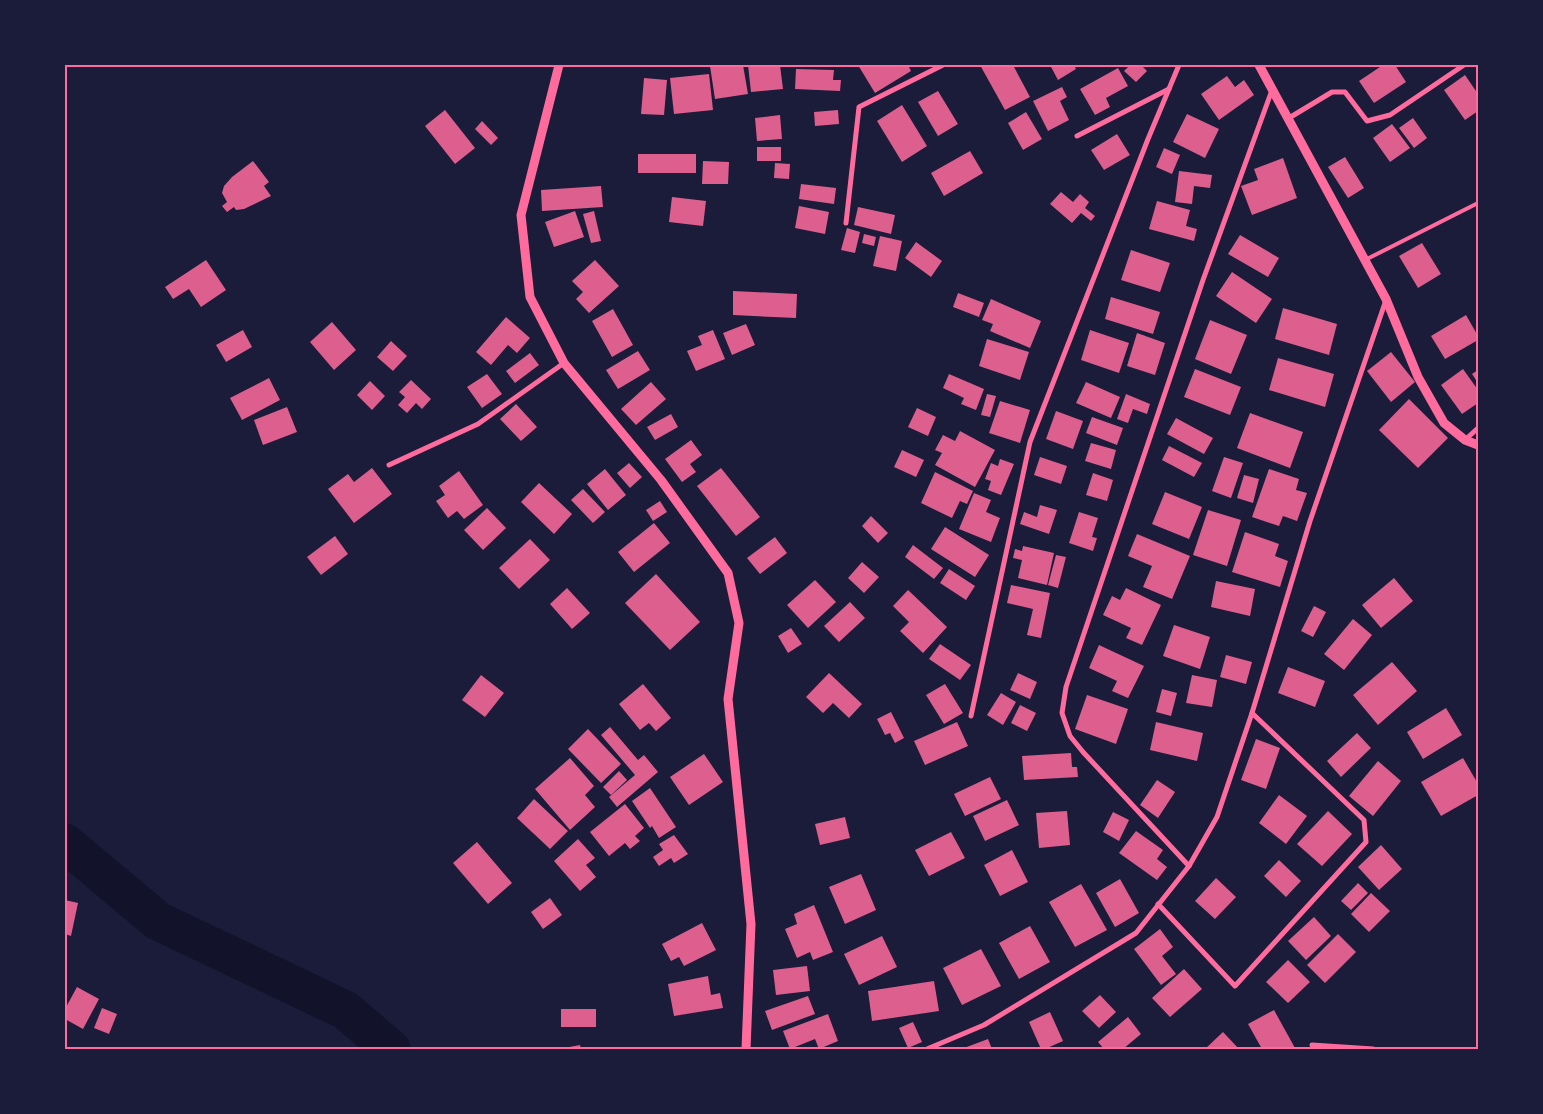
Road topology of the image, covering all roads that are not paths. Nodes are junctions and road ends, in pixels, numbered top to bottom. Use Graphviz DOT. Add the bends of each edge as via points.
graph roads {
  1 [pos="559,65"];
  2 [pos="943,65"];
  3 [pos="1179,65"];
  4 [pos="1259,65"];
  5 [pos="1464,65"];
  6 [pos="1169,89"];
  7 [pos="1272,90"];
  8 [pos="1289,118"];
  9 [pos="1076,136"];
  10 [pos="1478,203"];
  11 [pos="846,223"];
  12 [pos="1365,260"];
  13 [pos="1386,299"];
  14 [pos="564,363"];
  15 [pos="1478,428"];
  16 [pos="1465,440"];
  17 [pos="1478,445"];
  18 [pos="388,465"];
  19 [pos="1252,713"];
  20 [pos="971,716"];
  21 [pos="1189,866"];
  22 [pos="1158,904"];
  23 [pos="1312,1045"];
  24 [pos="746,1049"];
  25 [pos="928,1049"];
  26 [pos="1373,1049"];
  1 -- 14 [label="street" via="521,215 530,297"];
  2 -- 11 [label="street" via="859,107"];
  3 -- 6 [label="street"];
  4 -- 7 [label="street"];
  5 -- 8 [label="street" via="1381,118 1367,121 1345,92 1332,92"];
  6 -- 9 [label="street"];
  6 -- 20 [label="street" via="1030,442"];
  7 -- 8 [label="street"];
  7 -- 21 [label="street" via="1203,280 1066,687 1062,713 1070,736 1083,752"];
  8 -- 12 [label="street"];
  10 -- 12 [label="lane"];
  12 -- 13 [label="street"];
  13 -- 16 [label="street" via="1418,377 1444,424"];
  13 -- 19 [label="street" via="1310,521"];
  14 -- 18 [label="street" via="478,424"];
  14 -- 24 [label="street" via="662,480 728,573 739,623 728,700 751,924"];
  15 -- 16 [label="street"];
  16 -- 17 [label="street"];
  19 -- 21 [label="street" via="1217,817"];
  19 -- 22 [label="street" via="1364,820 1366,842 1235,986"];
  21 -- 22 [label="street"];
  22 -- 25 [label="street" via="1136,933 984,1025"];
  23 -- 26 [label="street"];
}
